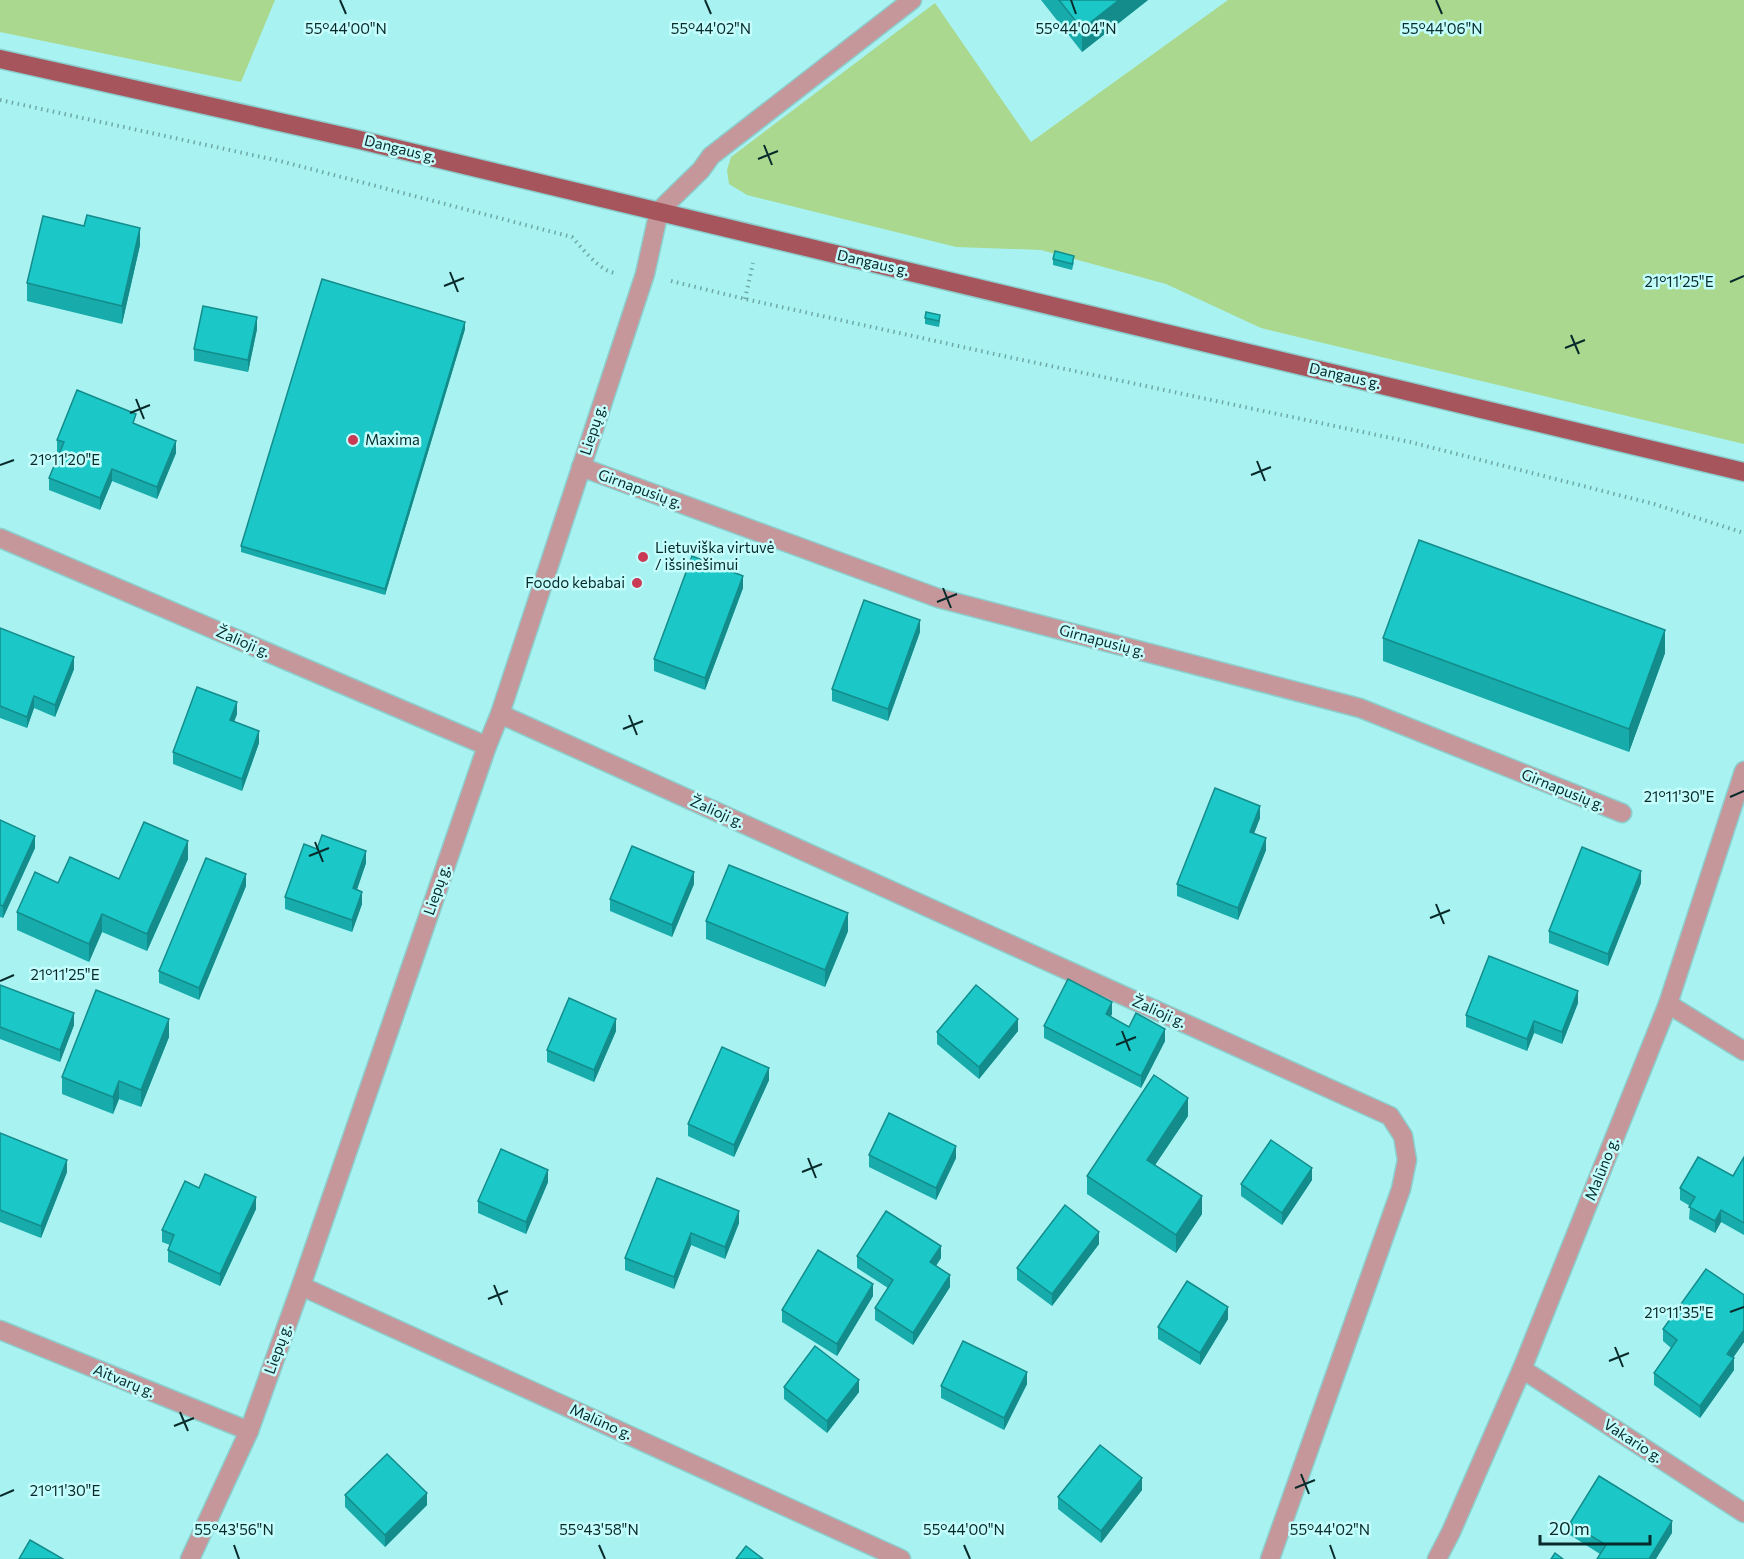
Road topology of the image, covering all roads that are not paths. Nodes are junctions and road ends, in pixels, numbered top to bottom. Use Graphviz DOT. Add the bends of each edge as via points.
graph roads {
  1 [pos="912,0"];
  2 [pos="0,59"];
  3 [pos="659,212"];
  4 [pos="581,467"];
  5 [pos="1744,472"];
  6 [pos="0,538"];
  7 [pos="500,714"];
  8 [pos="487,746"];
  9 [pos="1744,771"];
  10 [pos="1622,813"];
  11 [pos="1668,1004"];
  12 [pos="1744,1051"];
  13 [pos="301,1286"];
  14 [pos="0,1330"];
  15 [pos="1522,1369"];
  16 [pos="249,1431"];
  17 [pos="1744,1513"];
  18 [pos="190,1559"];
  19 [pos="901,1559"];
  20 [pos="1269,1559"];
  21 [pos="1437,1559"];
  1 -- 3 [label="street" via="711,156"];
  2 -- 3 [label="main road, Dangaus g."];
  3 -- 4 [label="street, Liepų g." via="645,274"];
  3 -- 5 [label="main road, Dangaus g."];
  4 -- 7 [label="street, Liepų g."];
  4 -- 10 [label="street, Girnapusių g." via="938,598 1360,708"];
  6 -- 8 [label="street, Žalioji g."];
  7 -- 8 [label="street, Liepų g."];
  7 -- 20 [label="street, Žalioji g." via="1390,1116 1403,1136 1407,1160 1401,1190"];
  8 -- 13 [label="street, Liepų g."];
  9 -- 11 [label="street, Malūno g."];
  11 -- 12 [label="street"];
  11 -- 15 [label="street, Malūno g."];
  13 -- 16 [label="street, Liepų g."];
  13 -- 19 [label="street, Malūno g."];
  14 -- 16 [label="street, Aitvarų g."];
  15 -- 17 [label="street, Vakario g."];
  15 -- 21 [label="street, Malūno g."];
  16 -- 18 [label="street, Liepų g."];
}
